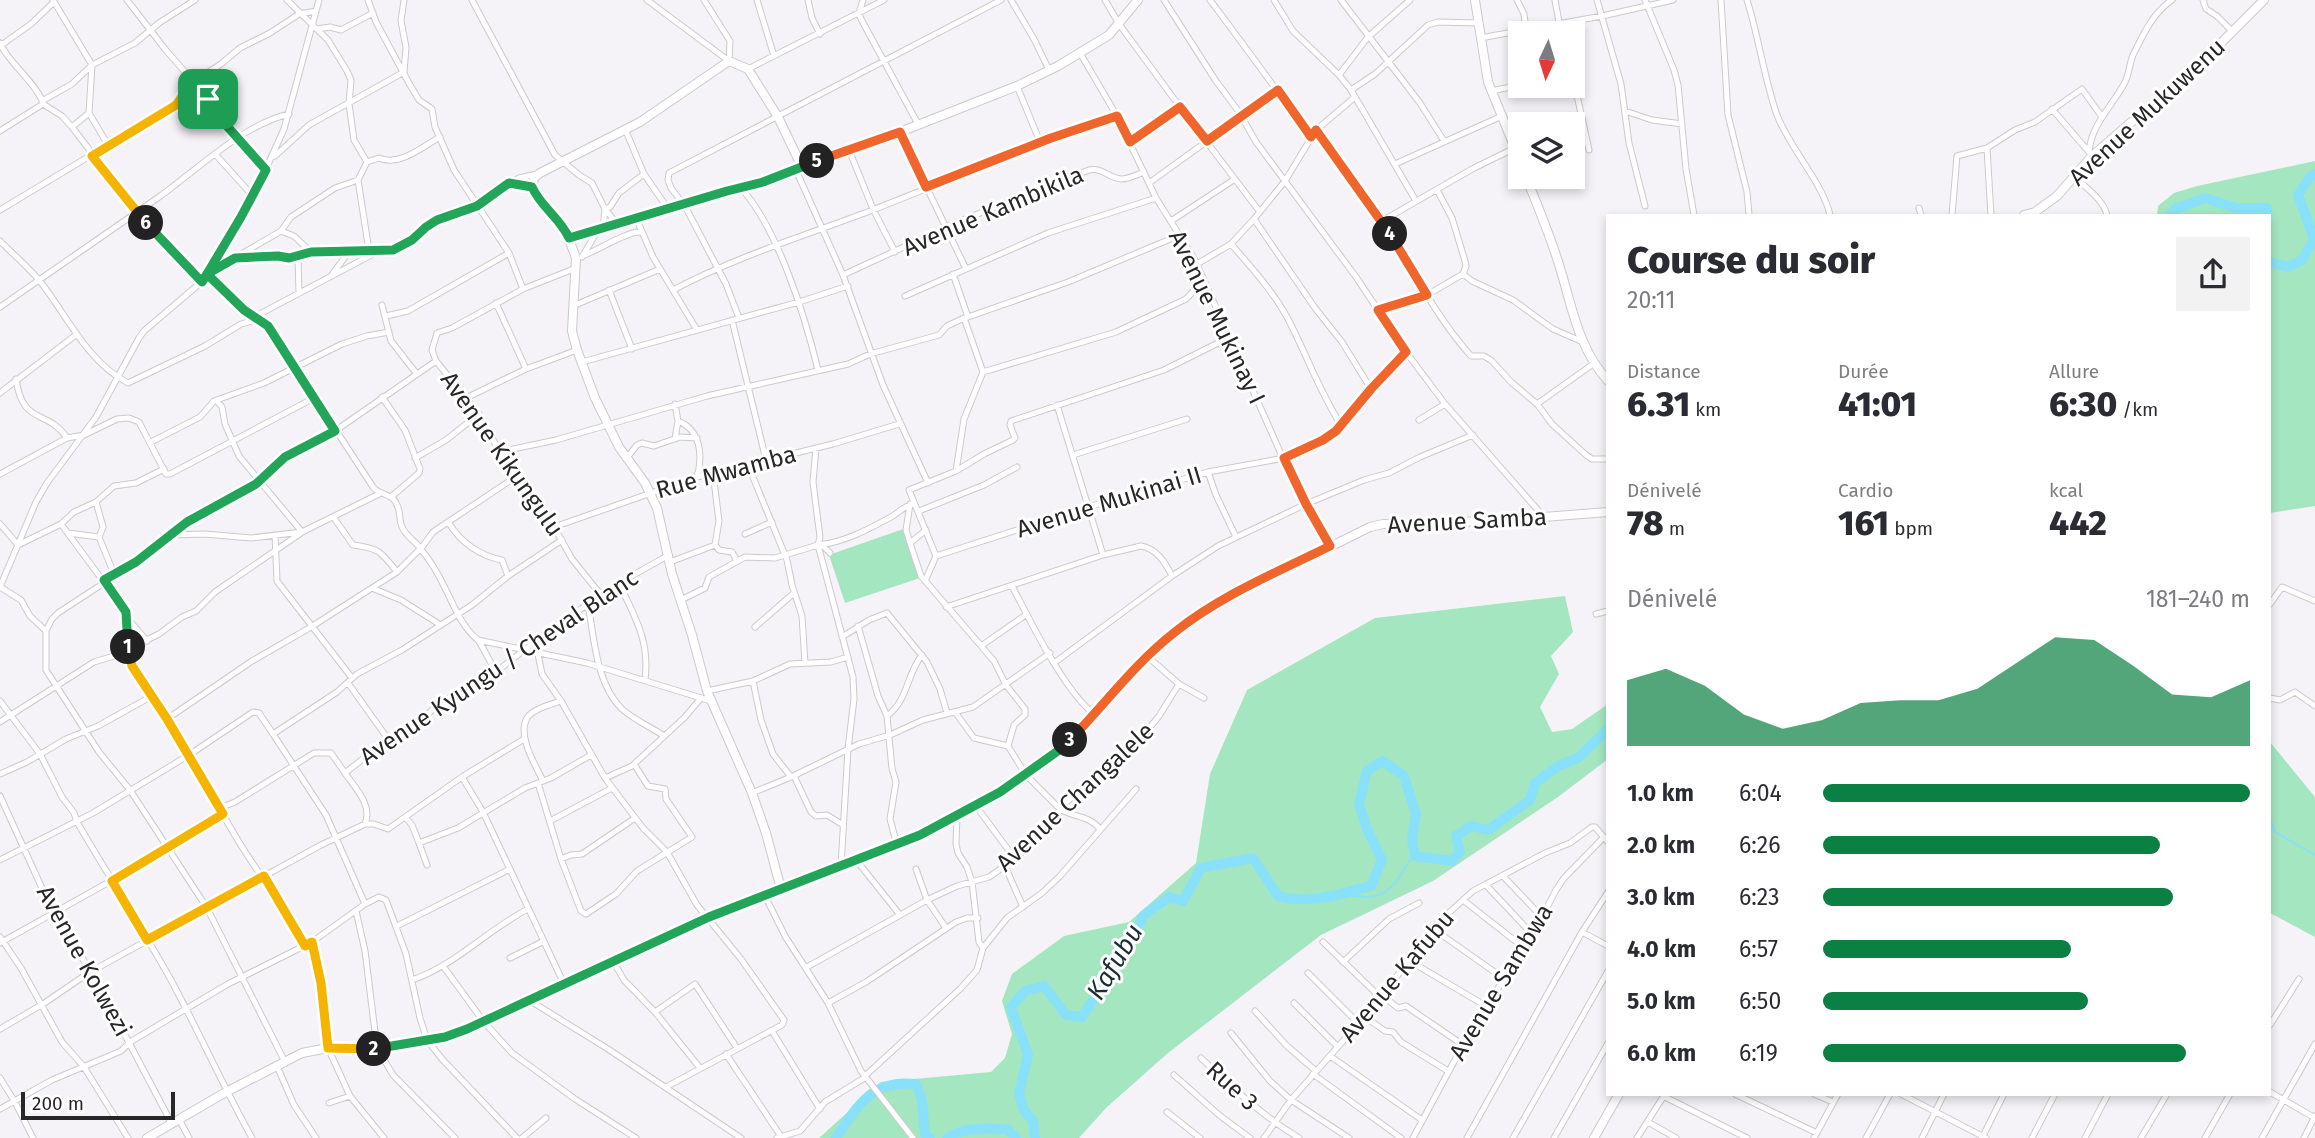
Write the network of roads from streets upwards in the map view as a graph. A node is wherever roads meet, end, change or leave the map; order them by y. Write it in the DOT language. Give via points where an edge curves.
graph roads {
  1 [pos="127,0"];
  2 [pos="195,0"];
  3 [pos="287,0"];
  4 [pos="319,0"];
  5 [pos="368,0"];
  6 [pos="404,0"];
  7 [pos="472,0"];
  8 [pos="648,0"];
  9 [pos="704,0"];
  10 [pos="757,0"];
  11 [pos="808,0"];
  12 [pos="863,0"];
  13 [pos="884,0"];
  14 [pos="1001,0"];
  15 [pos="1011,0"];
  16 [pos="1105,0"];
  17 [pos="1138,0"];
  18 [pos="1164,0"];
  19 [pos="1210,0"];
  20 [pos="1274,0"];
  21 [pos="1341,0"];
  22 [pos="1410,0"];
  23 [pos="1475,0"];
  24 [pos="1517,0"];
  25 [pos="1555,0"];
  26 [pos="1597,0"];
  27 [pos="1673,0"];
  28 [pos="1721,0"];
  29 [pos="1747,0"];
  30 [pos="2172,0"];
  31 [pos="2203,0"];
  32 [pos="2264,0"];
  33 [pos="54,1"];
  34 [pos="1646,2"];
  35 [pos="316,11"];
  36 [pos="373,13"];
  37 [pos="859,13"];
  38 [pos="299,14"];
  39 [pos="1602,16"];
  40 [pos="1525,21"];
  41 [pos="1558,21"];
  42 [pos="1578,21"];
  43 [pos="1478,23"];
  44 [pos="1119,24"];
  45 [pos="311,25"];
  46 [pos="317,29"];
  47 [pos="150,30"];
  48 [pos="2233,32"];
  49 [pos="1508,33"];
  50 [pos="820,34"];
  51 [pos="1368,37"];
  52 [pos="1480,37"];
  53 [pos="1,44"];
  54 [pos="1080,53"];
  55 [pos="774,56"];
  56 [pos="1388,60"];
  57 [pos="729,61"];
  58 [pos="884,61"];
  59 [pos="92,65"];
  60 [pos="748,69"];
  61 [pos="1049,70"];
  62 [pos="404,72"];
  63 [pos="1339,75"];
  64 [pos="193,82"];
  65 [pos="1017,86"];
  66 [pos="1508,88"];
  67 [pos="1278,90"];
  68 [pos="1350,90"];
  69 [pos="1491,91"];
  70 [pos="1355,97"];
  71 [pos="1577,98"];
  72 [pos="43,102"];
  73 [pos="349,104"];
  74 [pos="1180,107"];
  75 [pos="2052,109"];
  76 [pos="1625,111"];
  77 [pos="89,113"];
  78 [pos="289,114"];
  79 [pos="1117,116"];
  80 [pos="1502,116"];
  81 [pos="778,117"];
  82 [pos="1241,117"];
  83 [pos="2102,117"];
  84 [pos="918,124"];
  85 [pos="1682,124"];
  86 [pos="72,127"];
  87 [pos="625,129"];
  88 [pos="1,130"];
  89 [pos="1316,130"];
  90 [pos="1508,131"];
  91 [pos="900,132"];
  92 [pos="1311,137"];
  93 [pos="440,138"];
  94 [pos="238,139"];
  95 [pos="1207,141"];
  96 [pos="1444,141"];
  97 [pos="1040,142"];
  98 [pos="1130,142"];
  99 [pos="108,145"];
  100 [pos="1987,149"];
  101 [pos="849,150"];
  102 [pos="1589,150"];
  103 [pos="1508,152"];
  104 [pos="215,154"];
  105 [pos="2090,154"];
  106 [pos="555,155"];
  107 [pos="92,156"];
  108 [pos="272,159"];
  109 [pos="366,162"];
  110 [pos="565,162"];
  111 [pos="1395,164"];
  112 [pos="555,166"];
  113 [pos="799,167"];
  114 [pos="266,170"];
  115 [pos="1144,172"];
  116 [pos="538,174"];
  117 [pos="644,174"];
  118 [pos="2075,177"];
  119 [pos="1235,179"];
  120 [pos="358,180"];
  121 [pos="1285,181"];
  122 [pos="509,183"];
  123 [pos="1149,183"];
  124 [pos="532,187"];
  125 [pos="926,187"];
  126 [pos="740,188"];
  127 [pos="1531,189"];
  128 [pos="1437,190"];
  129 [pos="252,195"];
  130 [pos="1156,198"];
  131 [pos="1416,201"];
  132 [pos="683,205"];
  133 [pos="477,206"];
  134 [pos="1645,206"];
  135 [pos="1919,208"];
  136 [pos="606,209"];
  137 [pos="668,209"];
  138 [pos="873,209"];
  139 [pos="0,210"];
  140 [pos="136,212"];
  141 [pos="1260,212"];
  142 [pos="1694,214"];
  143 [pos="1749,214"];
  144 [pos="1830,214"];
  145 [pos="1922,214"];
  146 [pos="1952,214"];
  147 [pos="1991,214"];
  148 [pos="2036,214"];
  149 [pos="2107,214"];
  150 [pos="1254,219"];
  151 [pos="636,220"];
  152 [pos="1171,221"];
  153 [pos="1382,221"];
  154 [pos="617,224"];
  155 [pos="947,228"];
  156 [pos="601,229"];
  157 [pos="821,229"];
  158 [pos="281,231"];
  159 [pos="640,232"];
  160 [pos="1180,235"];
  161 [pos="569,238"];
  162 [pos="0,241"];
  163 [pos="1231,244"];
  164 [pos="776,247"];
  165 [pos="369,251"];
  166 [pos="311,252"];
  167 [pos="378,252"];
  168 [pos="895,252"];
  169 [pos="348,253"];
  170 [pos="509,253"];
  171 [pos="298,257"];
  172 [pos="235,258"];
  173 [pos="578,262"];
  174 [pos="1197,264"];
  175 [pos="717,268"];
  176 [pos="660,269"];
  177 [pos="966,269"];
  178 [pos="565,271"];
  179 [pos="207,274"];
  180 [pos="953,274"];
  181 [pos="1462,274"];
  182 [pos="843,275"];
  183 [pos="330,278"];
  184 [pos="38,280"];
  185 [pos="1204,280"];
  186 [pos="202,282"];
  187 [pos="574,282"];
  188 [pos="848,286"];
  189 [pos="523,289"];
  190 [pos="609,290"];
  191 [pos="673,290"];
  192 [pos="299,293"];
  193 [pos="1427,295"];
  194 [pos="905,296"];
  195 [pos="799,302"];
  196 [pos="496,303"];
  197 [pos="382,305"];
  198 [pos="573,306"];
  199 [pos="0,307"];
  200 [pos="1378,310"];
  201 [pos="386,316"];
  202 [pos="257,318"];
  203 [pos="966,318"];
  204 [pos="736,319"];
  205 [pos="697,330"];
  206 [pos="389,332"];
  207 [pos="77,334"];
  208 [pos="1230,337"];
  209 [pos="1583,342"];
  210 [pos="632,349"];
  211 [pos="577,350"];
  212 [pos="1406,352"];
  213 [pos="870,354"];
  214 [pos="436,361"];
  215 [pos="582,362"];
  216 [pos="1593,364"];
  217 [pos="295,368"];
  218 [pos="526,369"];
  219 [pos="818,370"];
  220 [pos="983,372"];
  221 [pos="416,373"];
  222 [pos="116,377"];
  223 [pos="16,379"];
  224 [pos="1606,379"];
  225 [pos="749,387"];
  226 [pos="1371,389"];
  227 [pos="0,393"];
  228 [pos="382,397"];
  229 [pos="314,398"];
  230 [pos="466,398"];
  231 [pos="217,401"];
  232 [pos="675,404"];
  233 [pos="1445,404"];
  234 [pos="1537,404"];
  235 [pos="1057,405"];
  236 [pos="479,414"];
  237 [pos="1187,419"];
  238 [pos="1419,420"];
  239 [pos="678,421"];
  240 [pos="608,423"];
  241 [pos="899,424"];
  242 [pos="1341,425"];
  243 [pos="335,431"];
  244 [pos="84,435"];
  245 [pos="1473,435"];
  246 [pos="67,438"];
  247 [pos="696,438"];
  248 [pos="675,439"];
  249 [pos="232,441"];
  250 [pos="151,442"];
  251 [pos="816,448"];
  252 [pos="1073,455"];
  253 [pos="500,457"];
  254 [pos="415,458"];
  255 [pos="1284,458"];
  256 [pos="626,459"];
  257 [pos="1606,459"];
  258 [pos="766,460"];
  259 [pos="748,465"];
  260 [pos="1017,467"];
  261 [pos="163,469"];
  262 [pos="956,471"];
  263 [pos="1208,472"];
  264 [pos="713,473"];
  265 [pos="0,474"];
  266 [pos="696,477"];
  267 [pos="514,478"];
  268 [pos="261,480"];
  269 [pos="928,483"];
  270 [pos="650,492"];
  271 [pos="379,494"];
  272 [pos="391,497"];
  273 [pos="96,502"];
  274 [pos="912,504"];
  275 [pos="1306,504"];
  276 [pos="1088,507"];
  277 [pos="919,511"];
  278 [pos="1606,512"];
  279 [pos="1544,517"];
  280 [pos="334,518"];
  281 [pos="772,522"];
  282 [pos="449,523"];
  283 [pos="0,524"];
  284 [pos="61,524"];
  285 [pos="554,527"];
  286 [pos="926,530"];
  287 [pos="302,532"];
  288 [pos="68,533"];
  289 [pos="745,534"];
  290 [pos="170,535"];
  291 [pos="275,535"];
  292 [pos="99,537"];
  293 [pos="1236,537"];
  294 [pos="562,540"];
  295 [pos="910,543"];
  296 [pos="18,545"];
  297 [pos="715,545"];
  298 [pos="820,545"];
  299 [pos="1330,546"];
  300 [pos="421,548"];
  301 [pos="275,551"];
  302 [pos="784,553"];
  303 [pos="830,553"];
  304 [pos="1103,555"];
  305 [pos="936,556"];
  306 [pos="669,558"];
  307 [pos="737,561"];
  308 [pos="397,572"];
  309 [pos="114,574"];
  310 [pos="509,576"];
  311 [pos="1172,576"];
  312 [pos="104,580"];
  313 [pos="925,582"];
  314 [pos="619,583"];
  315 [pos="1012,586"];
  316 [pos="0,587"];
  317 [pos="372,588"];
  318 [pos="794,593"];
  319 [pos="601,595"];
  320 [pos="681,600"];
  321 [pos="2315,601"];
  322 [pos="2271,603"];
  323 [pos="588,604"];
  324 [pos="946,607"];
  325 [pos="1606,612"];
  326 [pos="457,614"];
  327 [pos="1027,614"];
  328 [pos="1596,614"];
  329 [pos="128,619"];
  330 [pos="439,624"];
  331 [pos="858,626"];
  332 [pos="311,627"];
  333 [pos="755,627"];
  334 [pos="46,631"];
  335 [pos="842,637"];
  336 [pos="478,640"];
  337 [pos="148,641"];
  338 [pos="981,646"];
  339 [pos="128,649"];
  340 [pos="523,651"];
  341 [pos="1050,653"];
  342 [pos="538,654"];
  343 [pos="922,655"];
  344 [pos="848,657"];
  345 [pos="1147,657"];
  346 [pos="805,663"];
  347 [pos="1054,663"];
  348 [pos="601,668"];
  349 [pos="496,672"];
  350 [pos="350,680"];
  351 [pos="645,680"];
  352 [pos="753,681"];
  353 [pos="57,684"];
  354 [pos="1179,684"];
  355 [pos="1006,685"];
  356 [pos="704,695"];
  357 [pos="152,696"];
  358 [pos="1204,698"];
  359 [pos="2271,698"];
  360 [pos="0,701"];
  361 [pos="561,701"];
  362 [pos="2315,706"];
  363 [pos="955,712"];
  364 [pos="947,713"];
  365 [pos="11,715"];
  366 [pos="1095,715"];
  367 [pos="887,716"];
  368 [pos="167,719"];
  369 [pos="0,722"];
  370 [pos="85,731"];
  371 [pos="273,734"];
  372 [pos="890,735"];
  373 [pos="664,736"];
  374 [pos="524,738"];
  375 [pos="388,739"];
  376 [pos="1008,746"];
  377 [pos="848,749"];
  378 [pos="40,754"];
  379 [pos="188,755"];
  380 [pos="591,755"];
  381 [pos="634,764"];
  382 [pos="294,765"];
  383 [pos="345,773"];
  384 [pos="0,774"];
  385 [pos="464,775"];
  386 [pos="1026,775"];
  387 [pos="792,777"];
  388 [pos="605,778"];
  389 [pos="540,782"];
  390 [pos="612,788"];
  391 [pos="1136,789"];
  392 [pos="130,790"];
  393 [pos="752,793"];
  394 [pos="0,796"];
  395 [pos="976,806"];
  396 [pos="1060,809"];
  397 [pos="222,811"];
  398 [pos="483,812"];
  399 [pos="957,815"];
  400 [pos="405,818"];
  401 [pos="635,818"];
  402 [pos="550,821"];
  403 [pos="77,822"];
  404 [pos="365,824"];
  405 [pos="842,825"];
  406 [pos="1100,830"];
  407 [pos="335,838"];
  408 [pos="1606,840"];
  409 [pos="419,843"];
  410 [pos="897,845"];
  411 [pos="24,847"];
  412 [pos="167,849"];
  413 [pos="667,852"];
  414 [pos="561,859"];
  415 [pos="1015,859"];
  416 [pos="0,860"];
  417 [pos="857,861"];
  418 [pos="427,865"];
  419 [pos="841,866"];
  420 [pos="1005,866"];
  421 [pos="510,869"];
  422 [pos="916,869"];
  423 [pos="264,876"];
  424 [pos="1503,876"];
  425 [pos="112,881"];
  426 [pos="972,882"];
  427 [pos="1486,885"];
  428 [pos="781,889"];
  429 [pos="1606,895"];
  430 [pos="765,896"];
  431 [pos="927,900"];
  432 [pos="1464,900"];
  433 [pos="1419,903"];
  434 [pos="365,904"];
  435 [pos="1023,907"];
  436 [pos="207,908"];
  437 [pos="528,909"];
  438 [pos="356,911"];
  439 [pos="55,912"];
  440 [pos="900,915"];
  441 [pos="709,917"];
  442 [pos="978,918"];
  443 [pos="1542,918"];
  444 [pos="397,926"];
  445 [pos="946,928"];
  446 [pos="1432,928"];
  447 [pos="1582,932"];
  448 [pos="1531,933"];
  449 [pos="147,940"];
  450 [pos="1,941"];
  451 [pos="544,941"];
  452 [pos="312,942"];
  453 [pos="1323,942"];
  454 [pos="1606,945"];
  455 [pos="305,946"];
  456 [pos="1522,947"];
  457 [pos="983,948"];
  458 [pos="510,958"];
  459 [pos="1408,960"];
  460 [pos="613,961"];
  461 [pos="1343,962"];
  462 [pos="443,966"];
  463 [pos="807,967"];
  464 [pos="90,972"];
  465 [pos="1308,973"];
  466 [pos="1606,975"];
  467 [pos="242,977"];
  468 [pos="1503,978"];
  469 [pos="2299,979"];
  470 [pos="412,980"];
  471 [pos="565,984"];
  472 [pos="1382,997"];
  473 [pos="529,1000"];
  474 [pos="828,1003"];
  475 [pos="1294,1003"];
  476 [pos="43,1004"];
  477 [pos="1486,1006"];
  478 [pos="187,1010"];
  479 [pos="1255,1011"];
  480 [pos="655,1012"];
  481 [pos="1365,1017"];
  482 [pos="484,1021"];
  483 [pos="2271,1023"];
  484 [pos="1359,1024"];
  485 [pos="0,1029"];
  486 [pos="772,1031"];
  487 [pos="1231,1033"];
  488 [pos="428,1040"];
  489 [pos="130,1042"];
  490 [pos="2315,1044"];
  491 [pos="1463,1045"];
  492 [pos="1337,1046"];
  493 [pos="1606,1047"];
  494 [pos="328,1048"];
  495 [pos="377,1048"];
  496 [pos="737,1048"];
  497 [pos="726,1054"];
  498 [pos="1329,1056"];
  499 [pos="1201,1058"];
  500 [pos="281,1064"];
  501 [pos="84,1067"];
  502 [pos="700,1068"];
  503 [pos="1448,1071"];
  504 [pos="1315,1072"];
  505 [pos="1174,1074"];
  506 [pos="866,1077"];
  507 [pos="0,1079"];
  508 [pos="666,1087"];
  509 [pos="226,1092"];
  510 [pos="2271,1093"];
  511 [pos="350,1096"];
  512 [pos="1618,1096"];
  513 [pos="1663,1096"];
  514 [pos="1666,1096"];
  515 [pos="1739,1096"];
  516 [pos="1819,1096"];
  517 [pos="1837,1096"];
  518 [pos="1889,1096"];
  519 [pos="1905,1096"];
  520 [pos="1943,1096"];
  521 [pos="2003,1096"];
  522 [pos="2054,1096"];
  523 [pos="2107,1096"];
  524 [pos="2166,1096"];
  525 [pos="2229,1096"];
  526 [pos="1291,1100"];
  527 [pos="2283,1100"];
  528 [pos="15,1102"];
  529 [pos="1833,1102"];
  530 [pos="329,1103"];
  531 [pos="0,1109"];
  532 [pos="820,1109"];
  533 [pos="1167,1112"];
  534 [pos="1936,1112"];
  535 [pos="2315,1117"];
  536 [pos="545,1118"];
  537 [pos="1422,1120"];
  538 [pos="1648,1122"];
  539 [pos="176,1123"];
  540 [pos="1274,1123"];
  541 [pos="1816,1135"];
  542 [pos="778,1137"];
  543 [pos="1984,1137"];
  544 [pos="33,1138"];
  545 [pos="128,1138"];
  546 [pos="149,1138"];
  547 [pos="189,1138"];
  548 [pos="252,1138"];
  549 [pos="316,1138"];
  550 [pos="384,1138"];
  551 [pos="455,1138"];
  552 [pos="517,1138"];
  553 [pos="522,1138"];
  554 [pos="636,1138"];
  555 [pos="741,1138"];
  556 [pos="913,1138"];
  557 [pos="1200,1138"];
  558 [pos="1250,1138"];
  559 [pos="1264,1138"];
  560 [pos="1298,1138"];
  561 [pos="1349,1138"];
  562 [pos="1401,1138"];
  563 [pos="1413,1138"];
  564 [pos="1467,1138"];
  565 [pos="1513,1138"];
  566 [pos="1554,1138"];
  567 [pos="1594,1138"];
  568 [pos="1637,1138"];
  569 [pos="1676,1138"];
  570 [pos="1747,1138"];
  571 [pos="1867,1138"];
  572 [pos="1922,1138"];
  573 [pos="2032,1138"];
  574 [pos="2085,1138"];
  575 [pos="2141,1138"];
  576 [pos="2205,1138"];
  577 [pos="2262,1138"];
  578 [pos="2304,1138"];
  1 -- 47 [label="street"];
  2 -- 47 [label="street"];
  3 -- 38 [label="street"];
  4 -- 35 [label="street"];
  5 -- 36 [label="street"];
  6 -- 62 [label="street"];
  7 -- 106 [label="street"];
  8 -- 57 [label="street"];
  9 -- 57 [label="street" via="730,41"];
  10 -- 55 [label="street"];
  11 -- 50 [label="street"];
  12 -- 37 [label="street"];
  13 -- 37 [label="street"];
  14 -- 58 [label="street"];
  15 -- 61 [label="street"];
  16 -- 44 [label="street"];
  17 -- 44 [label="street"];
  18 -- 82 [label="street"];
  19 -- 67 [label="street"];
  20 -- 63 [label="street" via="1293,31"];
  21 -- 51 [label="street"];
  22 -- 51 [label="street"];
  23 -- 43 [label="street"];
  24 -- 40 [label="street"];
  25 -- 41 [label="street"];
  26 -- 39 [label="street"];
  27 -- 34 [label="street"];
  28 -- 143 [label="street" via="1728,115"];
  29 -- 144 [label="street" via="1777,114"];
  30 -- 83 [label="street" via="2148,26 2133,54 2128,77"];
  31 -- 48 [label="street" via="2206,9"];
  32 -- 48 [label="street, Avenue Mukuwenu"];
  33 -- 53 [label="street"];
  33 -- 59 [label="street"];
  34 -- 39 [label="street"];
  34 -- 85 [label="street" via="1674,70"];
  35 -- 38 [label="street"];
  35 -- 45 [label="street"];
  36 -- 46 [label="street" via="341,30"];
  36 -- 62 [label="street"];
  37 -- 50 [label="street"];
  37 -- 58 [label="street"];
  38 -- 45 [label="street"];
  38 -- 64 [label="street"];
  39 -- 42 [label="street"];
  39 -- 76 [label="street"];
  43 -- 52 [label="street"];
  43 -- 56 [label="street" via="1433,23"];
  44 -- 54 [label="street"];
  44 -- 74 [label="street"];
  45 -- 46 [label="street"];
  45 -- 78 [label="street"];
  46 -- 73 [label="street" via="349,75"];
  47 -- 59 [label="street"];
  47 -- 64 [label="street"];
  48 -- 105 [label="street, Avenue Mukuwenu"];
  49 -- 52 [label="street"];
  50 -- 55 [label="street"];
  51 -- 56 [label="street"];
  51 -- 63 [label="street"];
  52 -- 69 [label="street"];
  53 -- 72 [label="street"];
  54 -- 61 [label="street"];
  54 -- 79 [label="street, Avenue Mukinay I"];
  55 -- 60 [label="street"];
  56 -- 68 [label="street"];
  56 -- 96 [label="street"];
  57 -- 60 [label="street"];
  57 -- 87 [label="street"];
  58 -- 81 [label="street"];
  58 -- 84 [label="street"];
  59 -- 72 [label="street"];
  59 -- 77 [label="street"];
  60 -- 81 [label="street"];
  61 -- 65 [label="street"];
  62 -- 73 [label="street"];
  62 -- 93 [label="street" via="419,100 432,109"];
  63 -- 68 [label="street"];
  64 -- 94 [label="street"];
  64 -- 99 [label="street" via="176,105"];
  65 -- 84 [label="street"];
  65 -- 97 [label="street"];
  66 -- 69 [label="street"];
  67 -- 82 [label="street"];
  67 -- 92 [label="street"];
  68 -- 70 [label="street"];
  69 -- 80 [label="street"];
  70 -- 89 [label="street"];
  70 -- 111 [label="street"];
  71 -- 102 [label="street"];
  72 -- 86 [label="street"];
  72 -- 88 [label="street"];
  73 -- 108 [label="street" via="304,129"];
  73 -- 109 [label="street" via="355,145"];
  74 -- 95 [label="street"];
  74 -- 98 [label="street"];
  75 -- 83 [label="street" via="2083,89"];
  75 -- 100 [label="street"];
  75 -- 105 [label="street"];
  76 -- 85 [label="street"];
  76 -- 134 [label="street"];
  77 -- 86 [label="street"];
  77 -- 99 [label="street"];
  78 -- 94 [label="street"];
  78 -- 108 [label="street"];
  79 -- 97 [label="street"];
  79 -- 98 [label="street, Avenue Mukinay I"];
  80 -- 90 [label="street"];
  80 -- 96 [label="street"];
  81 -- 113 [label="street"];
  81 -- 132 [label="street" via="668,173 671,188"];
  82 -- 95 [label="street"];
  82 -- 121 [label="street"];
  83 -- 105 [label="street" via="2091,138"];
  84 -- 91 [label="street"];
  85 -- 142 [label="street"];
  86 -- 107 [label="street"];
  87 -- 110 [label="street"];
  87 -- 117 [label="street"];
  89 -- 92 [label="street"];
  89 -- 153 [label="street"];
  91 -- 101 [label="street"];
  91 -- 125 [label="street"];
  92 -- 121 [label="street"];
  93 -- 109 [label="street" via="396,161 379,158"];
  93 -- 133 [label="street"];
  94 -- 104 [label="street"];
  94 -- 114 [label="street"];
  95 -- 119 [label="street"];
  95 -- 123 [label="street"];
  96 -- 111 [label="street"];
  97 -- 125 [label="street"];
  98 -- 115 [label="street, Avenue Mukinay I"];
  99 -- 107 [label="street"];
  100 -- 146 [label="street" via="1957,156"];
  100 -- 147 [label="street"];
  101 -- 113 [label="street"];
  101 -- 138 [label="street"];
  103 -- 128 [label="street"];
  104 -- 129 [label="street"];
  104 -- 140 [label="street"];
  105 -- 118 [label="street, Avenue Mukuwenu"];
  106 -- 110 [label="street"];
  106 -- 112 [label="street"];
  107 -- 139 [label="street"];
  107 -- 140 [label="street"];
  108 -- 114 [label="street"];
  109 -- 120 [label="street"];
  110 -- 112 [label="street"];
  110 -- 136 [label="street" via="592,183"];
  111 -- 131 [label="street"];
  112 -- 116 [label="street"];
  113 -- 126 [label="street"];
  113 -- 157 [label="street"];
  114 -- 129 [label="street"];
  115 -- 123 [label="street, Avenue Mukinay I"];
  115 -- 155 [label="street, Avenue Kambikila" via="1126,179 1101,169 1089,170"];
  116 -- 122 [label="street"];
  116 -- 124 [label="street"];
  117 -- 136 [label="street" via="619,192"];
  117 -- 137 [label="street"];
  118 -- 148 [label="street, Avenue Mukuwenu"];
  118 -- 149 [label="street"];
  119 -- 141 [label="street"];
  119 -- 152 [label="street"];
  120 -- 158 [label="street" via="335,188 291,217"];
  120 -- 165 [label="street"];
  121 -- 141 [label="street"];
  121 -- 200 [label="street"];
  122 -- 124 [label="street"];
  122 -- 133 [label="street"];
  123 -- 130 [label="street, Avenue Mukinay I"];
  124 -- 161 [label="street"];
  125 -- 138 [label="street"];
  125 -- 155 [label="street"];
  126 -- 132 [label="street"];
  126 -- 164 [label="street" via="757,208"];
  127 -- 209 [label="street"];
  128 -- 131 [label="street"];
  128 -- 181 [label="street" via="1452,218 1465,261"];
  129 -- 179 [label="street"];
  130 -- 152 [label="street, Avenue Mukinay I"];
  130 -- 177 [label="street" via="1048,233"];
  131 -- 153 [label="street"];
  132 -- 137 [label="street"];
  132 -- 175 [label="street"];
  133 -- 167 [label="street" via="437,220 406,244"];
  133 -- 170 [label="street"];
  135 -- 145 [label="street"];
  136 -- 154 [label="street"];
  136 -- 156 [label="street"];
  137 -- 151 [label="street"];
  138 -- 157 [label="street"];
  138 -- 168 [label="street"];
  140 -- 184 [label="street"];
  140 -- 186 [label="street"];
  141 -- 150 [label="street"];
  150 -- 163 [label="street"];
  150 -- 226 [label="street"];
  151 -- 154 [label="street"];
  151 -- 159 [label="street"];
  152 -- 160 [label="street, Avenue Mukinay I"];
  153 -- 193 [label="street"];
  154 -- 156 [label="street"];
  155 -- 168 [label="street, Avenue Kambikila"];
  155 -- 177 [label="street"];
  156 -- 161 [label="street"];
  156 -- 173 [label="street"];
  157 -- 164 [label="street"];
  157 -- 182 [label="street"];
  158 -- 166 [label="street"];
  158 -- 172 [label="street"];
  159 -- 173 [label="street, Avenue Kikungulu"];
  159 -- 176 [label="street"];
  160 -- 174 [label="street, Avenue Mukinay I"];
  160 -- 203 [label="street"];
  161 -- 173 [label="street"];
  162 -- 184 [label="street"];
  163 -- 174 [label="street"];
  163 -- 242 [label="street" via="1286,315"];
  164 -- 175 [label="street"];
  164 -- 195 [label="street"];
  165 -- 167 [label="street"];
  165 -- 169 [label="street"];
  166 -- 169 [label="street"];
  166 -- 171 [label="street"];
  167 -- 183 [label="street"];
  168 -- 182 [label="street, Avenue Kambikila"];
  169 -- 183 [label="street"];
  170 -- 189 [label="street"];
  170 -- 201 [label="street" via="408,312"];
  171 -- 172 [label="street"];
  171 -- 192 [label="street"];
  172 -- 179 [label="street"];
  173 -- 178 [label="street, Avenue Kikungulu"];
  173 -- 187 [label="street"];
  174 -- 185 [label="street, Avenue Mukinay I"];
  175 -- 191 [label="street"];
  175 -- 204 [label="street" via="732,298"];
  176 -- 190 [label="street"];
  176 -- 191 [label="street"];
  177 -- 180 [label="street"];
  178 -- 187 [label="street"];
  178 -- 189 [label="street, Avenue Kikungulu"];
  179 -- 186 [label="street"];
  179 -- 202 [label="street"];
  180 -- 194 [label="street"];
  180 -- 203 [label="street"];
  181 -- 193 [label="street"];
  181 -- 209 [label="street"];
  182 -- 188 [label="street"];
  183 -- 192 [label="street"];
  184 -- 199 [label="street"];
  184 -- 207 [label="street"];
  185 -- 208 [label="street, Avenue Mukinay I"];
  185 -- 220 [label="street" via="1186,299 1116,332"];
  186 -- 222 [label="street" via="144,331"];
  187 -- 198 [label="street"];
  188 -- 195 [label="street"];
  188 -- 213 [label="street"];
  189 -- 196 [label="street, Avenue Kikungulu"];
  190 -- 198 [label="street"];
  190 -- 210 [label="street"];
  191 -- 205 [label="street"];
  192 -- 202 [label="street"];
  193 -- 200 [label="street"];
  193 -- 234 [label="street" via="1471,356 1492,361"];
  195 -- 204 [label="street"];
  195 -- 219 [label="street"];
  196 -- 214 [label="street, Avenue Kikungulu" via="438,333 432,350"];
  196 -- 218 [label="street"];
  197 -- 201 [label="street"];
  198 -- 211 [label="street" via="572,334"];
  200 -- 212 [label="street"];
  201 -- 206 [label="street"];
  202 -- 217 [label="street" via="268,326"];
  202 -- 222 [label="street" via="132,383"];
  203 -- 213 [label="street" via="947,326 940,335"];
  203 -- 220 [label="street"];
  204 -- 205 [label="street"];
  204 -- 225 [label="street"];
  205 -- 210 [label="street"];
  206 -- 217 [label="street" via="342,344"];
  206 -- 221 [label="street"];
  207 -- 222 [label="street"];
  207 -- 223 [label="street"];
  208 -- 235 [label="street" via="1164,370"];
  208 -- 255 [label="street, Avenue Mukinay I"];
  209 -- 216 [label="street"];
  210 -- 215 [label="street"];
  211 -- 215 [label="street"];
  211 -- 218 [label="street"];
  212 -- 226 [label="street, Avenue Mukinai II"];
  212 -- 233 [label="street"];
  213 -- 219 [label="street"];
  213 -- 241 [label="street"];
  214 -- 221 [label="street"];
  214 -- 230 [label="street, Avenue Kikungulu"];
  215 -- 240 [label="street"];
  216 -- 224 [label="street"];
  216 -- 234 [label="street"];
  217 -- 229 [label="street"];
  217 -- 231 [label="street"];
  218 -- 230 [label="street"];
  219 -- 225 [label="street"];
  220 -- 262 [label="street" via="964,419"];
  221 -- 228 [label="street"];
  222 -- 244 [label="street"];
  223 -- 227 [label="street"];
  223 -- 246 [label="street" via="25,407 55,423"];
  225 -- 232 [label="street"];
  225 -- 258 [label="street"];
  226 -- 242 [label="street, Avenue Mukinai II"];
  228 -- 243 [label="street"];
  228 -- 254 [label="street" via="402,425"];
  229 -- 243 [label="street"];
  229 -- 249 [label="street"];
  230 -- 236 [label="street, Avenue Kikungulu"];
  231 -- 249 [label="street"];
  231 -- 250 [label="street" via="200,417"];
  232 -- 239 [label="street"];
  232 -- 240 [label="street"];
  233 -- 238 [label="street"];
  233 -- 245 [label="street"];
  234 -- 257 [label="street" via="1552,424 1592,459"];
  235 -- 252 [label="street"];
  235 -- 262 [label="street" via="1010,422 1013,440"];
  236 -- 253 [label="street, Avenue Kikungulu"];
  236 -- 254 [label="street"];
  237 -- 252 [label="street"];
  239 -- 247 [label="street" via="692,429"];
  239 -- 248 [label="street"];
  240 -- 253 [label="street" via="508,450"];
  240 -- 256 [label="street"];
  241 -- 251 [label="street, Rue Mwamba"];
  241 -- 269 [label="street"];
  242 -- 255 [label="street, Avenue Mukinai II" via="1323,440"];
  243 -- 268 [label="street" via="285,457"];
  243 -- 271 [label="street"];
  244 -- 246 [label="street"];
  244 -- 250 [label="street" via="128,418 139,422"];
  244 -- 296 [label="street" via="47,483"];
  245 -- 275 [label="street"];
  245 -- 279 [label="street"];
  246 -- 265 [label="street"];
  247 -- 248 [label="street"];
  247 -- 266 [label="street" via="700,461"];
  248 -- 256 [label="street" via="658,446 637,445"];
  249 -- 261 [label="street" via="170,474"];
  249 -- 268 [label="street"];
  250 -- 261 [label="street"];
  251 -- 258 [label="street, Rue Mwamba"];
  251 -- 298 [label="street" via="813,482"];
  252 -- 276 [label="street"];
  253 -- 267 [label="street, Avenue Kikungulu"];
  254 -- 272 [label="street" via="419,473"];
  255 -- 263 [label="street, Avenue Mukinai II"];
  255 -- 275 [label="street, Avenue Mukinay I"];
  256 -- 270 [label="street"];
  258 -- 259 [label="street, Rue Mwamba"];
  259 -- 264 [label="street, Rue Mwamba"];
  259 -- 281 [label="street"];
  260 -- 277 [label="street"];
  261 -- 273 [label="street" via="136,483 114,486"];
  262 -- 269 [label="street"];
  263 -- 276 [label="street, Avenue Mukinai II"];
  263 -- 293 [label="street"];
  264 -- 266 [label="street, Rue Mwamba"];
  264 -- 297 [label="street" via="719,521"];
  266 -- 270 [label="street, Rue Mwamba"];
  267 -- 282 [label="street"];
  267 -- 285 [label="street, Avenue Kikungulu"];
  268 -- 287 [label="street"];
  268 -- 290 [label="street"];
  269 -- 274 [label="street" via="909,490"];
  270 -- 285 [label="street, Rue Mwamba"];
  270 -- 306 [label="street"];
  271 -- 272 [label="street"];
  271 -- 280 [label="street"];
  272 -- 300 [label="street" via="401,512 402,527"];
  273 -- 284 [label="street"];
  273 -- 292 [label="street" via="103,527"];
  274 -- 277 [label="street"];
  274 -- 295 [label="street" via="906,530"];
  274 -- 298 [label="street" via="857,534"];
  275 -- 293 [label="street"];
  275 -- 299 [label="street, Avenue Mukinay I"];
  276 -- 304 [label="street"];
  276 -- 305 [label="street, Avenue Mukinai II"];
  277 -- 286 [label="street"];
  278 -- 279 [label="street, Avenue Samba"];
  279 -- 299 [label="street, Avenue Samba" via="1383,524"];
  280 -- 287 [label="street"];
  280 -- 308 [label="street" via="350,543 381,552"];
  281 -- 289 [label="street"];
  281 -- 302 [label="street"];
  282 -- 300 [label="street" via="430,535"];
  282 -- 310 [label="street" via="482,555 502,560"];
  283 -- 296 [label="street"];
  284 -- 288 [label="street"];
  284 -- 296 [label="street"];
  285 -- 294 [label="street, Avenue Kikungulu"];
  286 -- 295 [label="street"];
  286 -- 305 [label="street"];
  287 -- 291 [label="street"];
  287 -- 301 [label="street"];
  288 -- 292 [label="street"];
  288 -- 312 [label="street"];
  290 -- 291 [label="street"];
  290 -- 309 [label="street"];
  291 -- 301 [label="street"];
  292 -- 309 [label="street"];
  293 -- 311 [label="street"];
  294 -- 310 [label="street"];
  294 -- 319 [label="street, Avenue Kikungulu"];
  295 -- 313 [label="street"];
  296 -- 316 [label="street"];
  297 -- 306 [label="street, Avenue Kyungu / Cheval Blanc"];
  297 -- 307 [label="street" via="732,552"];
  298 -- 302 [label="street"];
  298 -- 303 [label="street"];
  298 -- 335 [label="street"];
  299 -- 345 [label="street, Avenue Samba" via="1208,609"];
  300 -- 308 [label="street"];
  300 -- 326 [label="street"];
  301 -- 332 [label="street" via="277,581"];
  301 -- 337 [label="street"];
  302 -- 307 [label="street"];
  302 -- 318 [label="street"];
  304 -- 311 [label="street" via="1147,547 1165,562"];
  304 -- 315 [label="street"];
  305 -- 313 [label="street"];
  306 -- 314 [label="street, Avenue Kyungu / Cheval Blanc"];
  306 -- 320 [label="street"];
  307 -- 320 [label="street" via="709,577 705,588"];
  308 -- 317 [label="street"];
  309 -- 312 [label="street"];
  310 -- 326 [label="street"];
  311 -- 347 [label="street"];
  312 -- 329 [label="street"];
  312 -- 334 [label="street" via="58,612"];
  313 -- 324 [label="street"];
  314 -- 319 [label="street, Avenue Kyungu / Cheval Blanc"];
  314 -- 351 [label="street" via="644,639"];
  315 -- 324 [label="street"];
  315 -- 327 [label="street"];
  316 -- 334 [label="street" via="21,600"];
  317 -- 330 [label="street"];
  317 -- 332 [label="street"];
  318 -- 333 [label="street"];
  318 -- 346 [label="street" via="802,616"];
  319 -- 323 [label="street, Avenue Kyungu / Cheval Blanc"];
  320 -- 356 [label="street"];
  321 -- 322 [label="street" via="2282,587"];
  323 -- 340 [label="street, Avenue Kyungu / Cheval Blanc"];
  323 -- 348 [label="street"];
  324 -- 338 [label="street"];
  325 -- 328 [label="street"];
  326 -- 330 [label="street"];
  326 -- 336 [label="street"];
  327 -- 338 [label="street"];
  327 -- 341 [label="street"];
  329 -- 337 [label="street"];
  329 -- 339 [label="street"];
  330 -- 350 [label="street"];
  331 -- 335 [label="street"];
  331 -- 343 [label="street" via="887,613"];
  331 -- 367 [label="street"];
  332 -- 350 [label="street"];
  332 -- 368 [label="street"];
  334 -- 353 [label="street" via="46,670"];
  335 -- 344 [label="street"];
  336 -- 340 [label="street"];
  336 -- 349 [label="street"];
  337 -- 339 [label="street"];
  338 -- 355 [label="street"];
  339 -- 353 [label="street"];
  339 -- 357 [label="street" via="132,666"];
  340 -- 342 [label="street"];
  340 -- 349 [label="street, Avenue Kyungu / Cheval Blanc"];
  341 -- 347 [label="street"];
  341 -- 355 [label="street"];
  342 -- 348 [label="street"];
  342 -- 361 [label="street" via="542,674"];
  343 -- 364 [label="street"];
  343 -- 367 [label="street" via="905,696"];
  344 -- 346 [label="street"];
  344 -- 377 [label="street" via="854,699"];
  345 -- 354 [label="street"];
  345 -- 366 [label="street, Avenue Samba"];
  346 -- 352 [label="street" via="780,667"];
  347 -- 366 [label="street"];
  348 -- 351 [label="street"];
  348 -- 373 [label="street" via="623,709"];
  349 -- 375 [label="street, Avenue Kyungu / Cheval Blanc" via="441,703 408,735"];
  350 -- 371 [label="street"];
  350 -- 375 [label="street"];
  351 -- 356 [label="street"];
  352 -- 356 [label="street"];
  352 -- 387 [label="street" via="767,740"];
  353 -- 365 [label="street"];
  353 -- 370 [label="street"];
  354 -- 358 [label="street"];
  354 -- 396 [label="street, Avenue Changalele" via="1147,731"];
  355 -- 363 [label="street"];
  355 -- 376 [label="street" via="1025,709"];
  356 -- 373 [label="street"];
  356 -- 393 [label="street"];
  357 -- 368 [label="street"];
  357 -- 370 [label="street"];
  359 -- 362 [label="street" via="2280,700 2295,692"];
  360 -- 365 [label="street"];
  361 -- 374 [label="street" via="527,718"];
  361 -- 380 [label="street"];
  363 -- 364 [label="street"];
  363 -- 376 [label="street" via="974,738"];
  364 -- 372 [label="street"];
  365 -- 369 [label="street"];
  365 -- 378 [label="street"];
  366 -- 386 [label="street, Avenue Samba"];
  367 -- 372 [label="street"];
  368 -- 379 [label="street"];
  370 -- 378 [label="street"];
  370 -- 392 [label="street"];
  371 -- 379 [label="street" via="259,713 253,712"];
  371 -- 382 [label="street"];
  372 -- 377 [label="street"];
  372 -- 410 [label="street" via="896,782 890,819"];
  373 -- 381 [label="street"];
  374 -- 385 [label="street"];
  374 -- 389 [label="street"];
  375 -- 383 [label="street, Avenue Kyungu / Cheval Blanc"];
  376 -- 386 [label="street"];
  377 -- 387 [label="street"];
  377 -- 405 [label="street"];
  378 -- 384 [label="street"];
  378 -- 403 [label="street"];
  379 -- 392 [label="street"];
  379 -- 397 [label="street"];
  380 -- 388 [label="street"];
  380 -- 389 [label="street"];
  381 -- 388 [label="street"];
  381 -- 413 [label="street" via="648,786 664,789 666,799 692,834"];
  382 -- 383 [label="street" via="314,753 326,752"];
  382 -- 397 [label="street"];
  382 -- 407 [label="street"];
  383 -- 404 [label="street, Avenue Kyungu / Cheval Blanc" via="367,807"];
  385 -- 398 [label="street"];
  385 -- 400 [label="street"];
  386 -- 395 [label="street, Avenue Samba"];
  386 -- 396 [label="street"];
  387 -- 393 [label="street"];
  387 -- 405 [label="street" via="811,812"];
  388 -- 390 [label="street"];
  389 -- 398 [label="street"];
  389 -- 402 [label="street"];
  390 -- 401 [label="street"];
  390 -- 402 [label="street"];
  391 -- 406 [label="street"];
  392 -- 403 [label="street"];
  392 -- 412 [label="street"];
  393 -- 428 [label="street"];
  394 -- 411 [label="street, Avenue Kolwezi"];
  395 -- 399 [label="street, Avenue Samba"];
  395 -- 415 [label="street"];
  396 -- 406 [label="street" via="1091,820"];
  396 -- 415 [label="street, Avenue Changalele"];
  397 -- 412 [label="street"];
  397 -- 423 [label="street"];
  398 -- 409 [label="street" via="458,828"];
  398 -- 421 [label="street"];
  399 -- 410 [label="street, Avenue Samba"];
  399 -- 426 [label="street" via="958,853"];
  400 -- 404 [label="street" via="388,829"];
  400 -- 409 [label="street"];
  401 -- 413 [label="street"];
  401 -- 414 [label="street" via="582,855"];
  402 -- 414 [label="street"];
  403 -- 411 [label="street"];
  403 -- 425 [label="street"];
  404 -- 407 [label="street"];
  405 -- 419 [label="street"];
  406 -- 435 [label="street" via="1060,876"];
  407 -- 423 [label="street"];
  407 -- 434 [label="street"];
  408 -- 424 [label="street, Avenue Kafubu" via="1594,826"];
  408 -- 443 [label="street, Avenue Sambwa" via="1564,878"];
  409 -- 418 [label="street"];
  410 -- 417 [label="street, Avenue Samba"];
  411 -- 416 [label="street"];
  411 -- 439 [label="street, Avenue Kolwezi"];
  412 -- 425 [label="street"];
  412 -- 436 [label="street"];
  413 -- 414 [label="street" via="636,871 616,894 586,914"];
  413 -- 441 [label="street"];
  415 -- 420 [label="street, Avenue Changalele"];
  417 -- 419 [label="street, Avenue Samba"];
  417 -- 440 [label="street"];
  419 -- 428 [label="street, Avenue Samba"];
  420 -- 426 [label="street, Avenue Changalele"];
  420 -- 435 [label="street"];
  421 -- 437 [label="street"];
  421 -- 444 [label="street"];
  422 -- 431 [label="street"];
  423 -- 436 [label="street"];
  423 -- 455 [label="street"];
  424 -- 427 [label="street, Avenue Kafubu"];
  424 -- 443 [label="street"];
  425 -- 439 [label="street"];
  425 -- 449 [label="street"];
  426 -- 431 [label="street, Avenue Changalele"];
  426 -- 442 [label="street"];
  427 -- 432 [label="street, Avenue Kafubu"];
  427 -- 448 [label="street"];
  428 -- 430 [label="street, Avenue Samba"];
  429 -- 447 [label="street"];
  430 -- 441 [label="street, Avenue Samba"];
  430 -- 463 [label="street"];
  431 -- 440 [label="street, Avenue Changalele"];
  431 -- 445 [label="street"];
  432 -- 446 [label="street, Avenue Kafubu"];
  432 -- 456 [label="street"];
  433 -- 461 [label="street" via="1389,919"];
  434 -- 438 [label="street"];
  434 -- 444 [label="street" via="383,898"];
  435 -- 457 [label="street" via="1007,918"];
  436 -- 449 [label="street"];
  436 -- 467 [label="street"];
  437 -- 451 [label="street"];
  437 -- 462 [label="street"];
  438 -- 452 [label="street"];
  438 -- 495 [label="street"];
  439 -- 450 [label="street"];
  439 -- 464 [label="street, Avenue Kolwezi"];
  440 -- 463 [label="street, Avenue Changalele"];
  441 -- 460 [label="street, Avenue Samba"];
  441 -- 486 [label="street" via="784,1020"];
  442 -- 445 [label="street"];
  442 -- 457 [label="street"];
  443 -- 448 [label="street, Avenue Sambwa"];
  444 -- 470 [label="street"];
  445 -- 474 [label="street"];
  446 -- 459 [label="street, Avenue Kafubu"];
  446 -- 468 [label="street"];
  447 -- 454 [label="street"];
  447 -- 564 [label="street"];
  448 -- 456 [label="street, Avenue Sambwa"];
  449 -- 464 [label="street"];
  449 -- 478 [label="street"];
  450 -- 476 [label="street"];
  451 -- 458 [label="street"];
  451 -- 471 [label="street"];
  452 -- 455 [label="street"];
  452 -- 494 [label="street"];
  453 -- 461 [label="street"];
  455 -- 467 [label="street"];
  456 -- 468 [label="street, Avenue Sambwa"];
  457 -- 506 [label="street" via="977,970 961,988"];
  459 -- 472 [label="street, Avenue Kafubu"];
  459 -- 477 [label="street"];
  460 -- 471 [label="street, Avenue Samba"];
  460 -- 480 [label="street" via="624,980"];
  461 -- 472 [label="street"];
  462 -- 470 [label="street"];
  462 -- 482 [label="street"];
  463 -- 474 [label="street"];
  464 -- 476 [label="street"];
  464 -- 489 [label="street, Avenue Kolwezi"];
  465 -- 484 [label="street"];
  466 -- 565 [label="street"];
  467 -- 478 [label="street"];
  467 -- 500 [label="street"];
  468 -- 477 [label="street, Avenue Sambwa"];
  469 -- 483 [label="street"];
  470 -- 488 [label="street"];
  471 -- 473 [label="street, Avenue Samba"];
  472 -- 481 [label="street, Avenue Kafubu"];
  472 -- 491 [label="street" via="1398,1008 1405,1006"];
  473 -- 482 [label="street, Avenue Samba"];
  473 -- 508 [label="street"];
  474 -- 506 [label="street"];
  475 -- 492 [label="street"];
  476 -- 485 [label="street"];
  476 -- 501 [label="street" via="62,1042"];
  477 -- 491 [label="street, Avenue Sambwa"];
  478 -- 489 [label="street"];
  478 -- 509 [label="street"];
  479 -- 504 [label="street"];
  480 -- 496 [label="street" via="695,984"];
  480 -- 502 [label="street"];
  481 -- 484 [label="street, Avenue Kafubu"];
  481 -- 503 [label="street"];
  482 -- 488 [label="street, Avenue Samba"];
  482 -- 554 [label="street" via="512,1053"];
  484 -- 492 [label="street, Avenue Kafubu"];
  486 -- 496 [label="street"];
  486 -- 532 [label="street"];
  487 -- 526 [label="street" via="1270,1082"];
  488 -- 495 [label="street, Avenue Samba"];
  488 -- 552 [label="street"];
  489 -- 501 [label="street" via="121,1051"];
  489 -- 539 [label="street, Avenue Kolwezi"];
  490 -- 527 [label="street"];
  491 -- 503 [label="street, Avenue Sambwa"];
  492 -- 498 [label="street, Avenue Kafubu"];
  493 -- 566 [label="street"];
  494 -- 495 [label="street, Avenue Samba"];
  494 -- 500 [label="street, Avenue Samba"];
  494 -- 511 [label="street"];
  495 -- 551 [label="street" via="393,1075"];
  496 -- 497 [label="street"];
  497 -- 502 [label="street"];
  497 -- 542 [label="street"];
  498 -- 504 [label="street, Avenue Kafubu"];
  498 -- 537 [label="street"];
  499 -- 540 [label="street, Rue 3"];
  500 -- 509 [label="street, Avenue Samba"];
  500 -- 549 [label="street" via="294,1105"];
  501 -- 528 [label="street"];
  501 -- 545 [label="street"];
  502 -- 508 [label="street"];
  503 -- 537 [label="street, Avenue Sambwa"];
  504 -- 526 [label="street, Avenue Kafubu"];
  504 -- 562 [label="street"];
  505 -- 558 [label="street"];
  506 -- 532 [label="street"];
  506 -- 556 [label="street"];
  507 -- 528 [label="street"];
  508 -- 555 [label="street"];
  509 -- 539 [label="street, Avenue Samba"];
  509 -- 548 [label="street"];
  510 -- 527 [label="street"];
  511 -- 530 [label="street"];
  511 -- 550 [label="street"];
  512 -- 567 [label="street"];
  513 -- 538 [label="street"];
  514 -- 570 [label="street"];
  515 -- 541 [label="street"];
  516 -- 529 [label="street"];
  517 -- 529 [label="street"];
  518 -- 571 [label="street"];
  519 -- 534 [label="street"];
  520 -- 534 [label="street"];
  521 -- 543 [label="street"];
  522 -- 573 [label="street"];
  523 -- 574 [label="street"];
  524 -- 575 [label="street"];
  525 -- 576 [label="street"];
  526 -- 540 [label="street, Avenue Kafubu"];
  526 -- 561 [label="street"];
  527 -- 535 [label="street"];
  527 -- 577 [label="street"];
  528 -- 531 [label="street"];
  528 -- 544 [label="street"];
  529 -- 541 [label="street"];
  532 -- 542 [label="street" via="800,1131"];
  533 -- 557 [label="street"];
  534 -- 543 [label="street"];
  534 -- 572 [label="street"];
  535 -- 578 [label="street"];
  536 -- 553 [label="street"];
  537 -- 563 [label="street, Avenue Sambwa"];
  538 -- 568 [label="street"];
  538 -- 569 [label="street"];
  539 -- 546 [label="street, Avenue Samba"];
  539 -- 547 [label="street, Avenue Kolwezi"];
  540 -- 559 [label="street, Avenue Kafubu"];
  540 -- 560 [label="street, Rue 3"];
}
